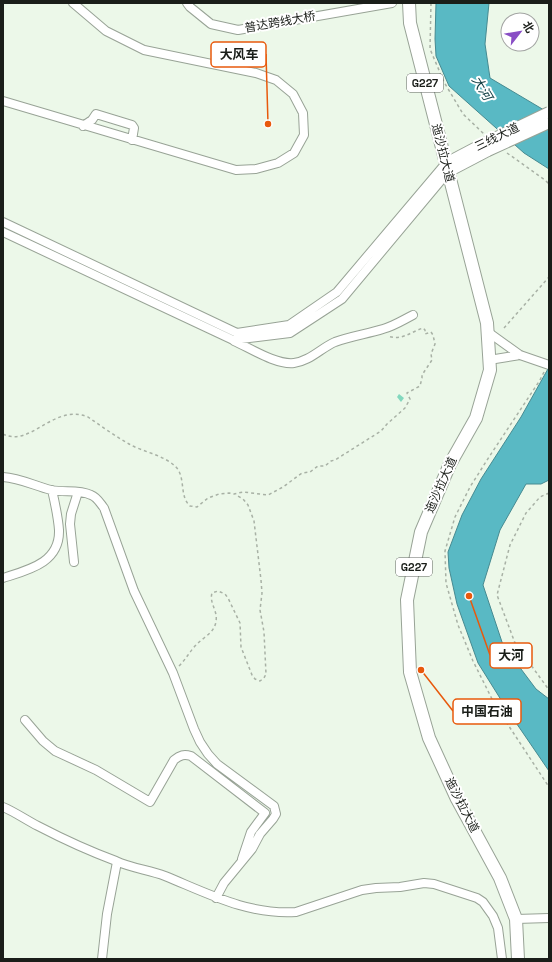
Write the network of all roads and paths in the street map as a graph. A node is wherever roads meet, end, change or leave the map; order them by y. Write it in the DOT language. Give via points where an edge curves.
graph roads {
  1 [pos="73,3"];
  2 [pos="187,3"];
  3 [pos="392,3"];
  4 [pos="409,3"];
  5 [pos="431,3"];
  6 [pos="3,101"];
  7 [pos="3,106"];
  8 [pos="549,112"];
  9 [pos="549,123"];
  10 [pos="81,125"];
  11 [pos="132,140"];
  12 [pos="486,144"];
  13 [pos="506,152"];
  14 [pos="447,167"];
  15 [pos="549,184"];
  16 [pos="3,222"];
  17 [pos="3,232"];
  18 [pos="549,277"];
  19 [pos="414,315"];
  20 [pos="504,328"];
  21 [pos="382,329"];
  22 [pos="488,332"];
  23 [pos="233,340"];
  24 [pos="520,355"];
  25 [pos="489,360"];
  26 [pos="548,366"];
  27 [pos="3,434"];
  28 [pos="3,477"];
  29 [pos="52,490"];
  30 [pos="78,492"];
  31 [pos="549,493"];
  32 [pos="234,494"];
  33 [pos="74,562"];
  34 [pos="3,578"];
  35 [pos="174,673"];
  36 [pos="549,690"];
  37 [pos="25,720"];
  38 [pos="549,787"];
  39 [pos="3,807"];
  40 [pos="118,862"];
  41 [pos="240,864"];
  42 [pos="216,898"];
  43 [pos="546,918"];
  44 [pos="516,919"];
  45 [pos="102,959"];
  46 [pos="502,959"];
  47 [pos="518,959"];
  1 -- 11 [label="street" via="106,31 144,50 256,73 276,80 293,94 303,113 304,135 294,153 278,164 256,170 236,170"];
  2 -- 3 [label="street, 普达跨线大桥" via="211,24 238,30"];
  4 -- 14 [label="highway, 迤沙拉大道 / G227" via="410,23"];
  5 -- 12 [label="path" via="430,49 444,82 463,114"];
  6 -- 10 [label="street"];
  7 -- 10 [label="street"];
  8 -- 12 [label="main road, 三线大道, bridge"];
  9 -- 12 [label="main road, 三线大道, bridge"];
  10 -- 11 [label="street"];
  10 -- 11 [label="street" via="92,120 96,114 132,125"];
  12 -- 14 [label="main road, 三线大道"];
  13 -- 15 [label="path"];
  14 -- 16 [label="street" via="337,292 288,325 237,333"];
  14 -- 22 [label="highway, 迤沙拉大道 / G227"];
  14 -- 23 [label="street" via="342,300 290,332"];
  17 -- 23 [label="street"];
  18 -- 20 [label="path"];
  19 -- 21 [label="street"];
  21 -- 23 [label="street" via="333,343 308,359 294,363 280,362"];
  21 -- 32 [label="path" via="385,335 392,337 403,336 423,328 425,334 433,334 431,364 426,367 420,386 407,393 410,399 405,408 377,434 325,466 318,466 310,472 302,473 275,492 268,495 243,492"];
  22 -- 24 [label="street"];
  22 -- 25 [label="highway, 迤沙拉大道 / G227"];
  24 -- 25 [label="street"];
  24 -- 26 [label="street, bridge"];
  25 -- 44 [label="highway, 迤沙拉大道 / G227" via="490,370 476,418 450,464 421,532 407,600 410,672 430,738 457,799 500,878"];
  26 -- 38 [label="path" via="470,487 455,517 445,551 446,583 458,625 473,661 495,705"];
  27 -- 32 [label="path" via="9,437 19,436 61,416 81,414 130,444 172,464 182,478 185,499 190,506 197,507 213,496"];
  28 -- 29 [label="street"];
  29 -- 30 [label="street"];
  29 -- 34 [label="street" via="59,530 56,550 36,566"];
  30 -- 33 [label="street" via="70,524"];
  30 -- 35 [label="street" via="96,497 104,508 143,613"];
  31 -- 36 [label="path" via="540,497 526,513 510,545 497,595 515,643"];
  32 -- 35 [label="path" via="248,505 254,521 261,580 260,610 266,674 260,681 255,680 252,675 241,647 240,623 228,598 218,591 211,597 216,615 214,628 196,645"];
  35 -- 41 [label="street" via="194,729 208,754 276,810 273,819"];
  37 -- 41 [label="street" via="55,751 96,770 150,802 174,760 185,755 198,760 265,813 251,832"];
  39 -- 40 [label="street" via="37,826"];
  40 -- 42 [label="street" via="152,871"];
  40 -- 45 [label="street" via="107,914"];
  41 -- 42 [label="street" via="224,883"];
  42 -- 46 [label="street" via="260,910 287,913 362,890 434,884 483,902 498,928"];
  43 -- 44 [label="street"];
  44 -- 47 [label="highway, 迤沙拉大道 / G227"];
}
